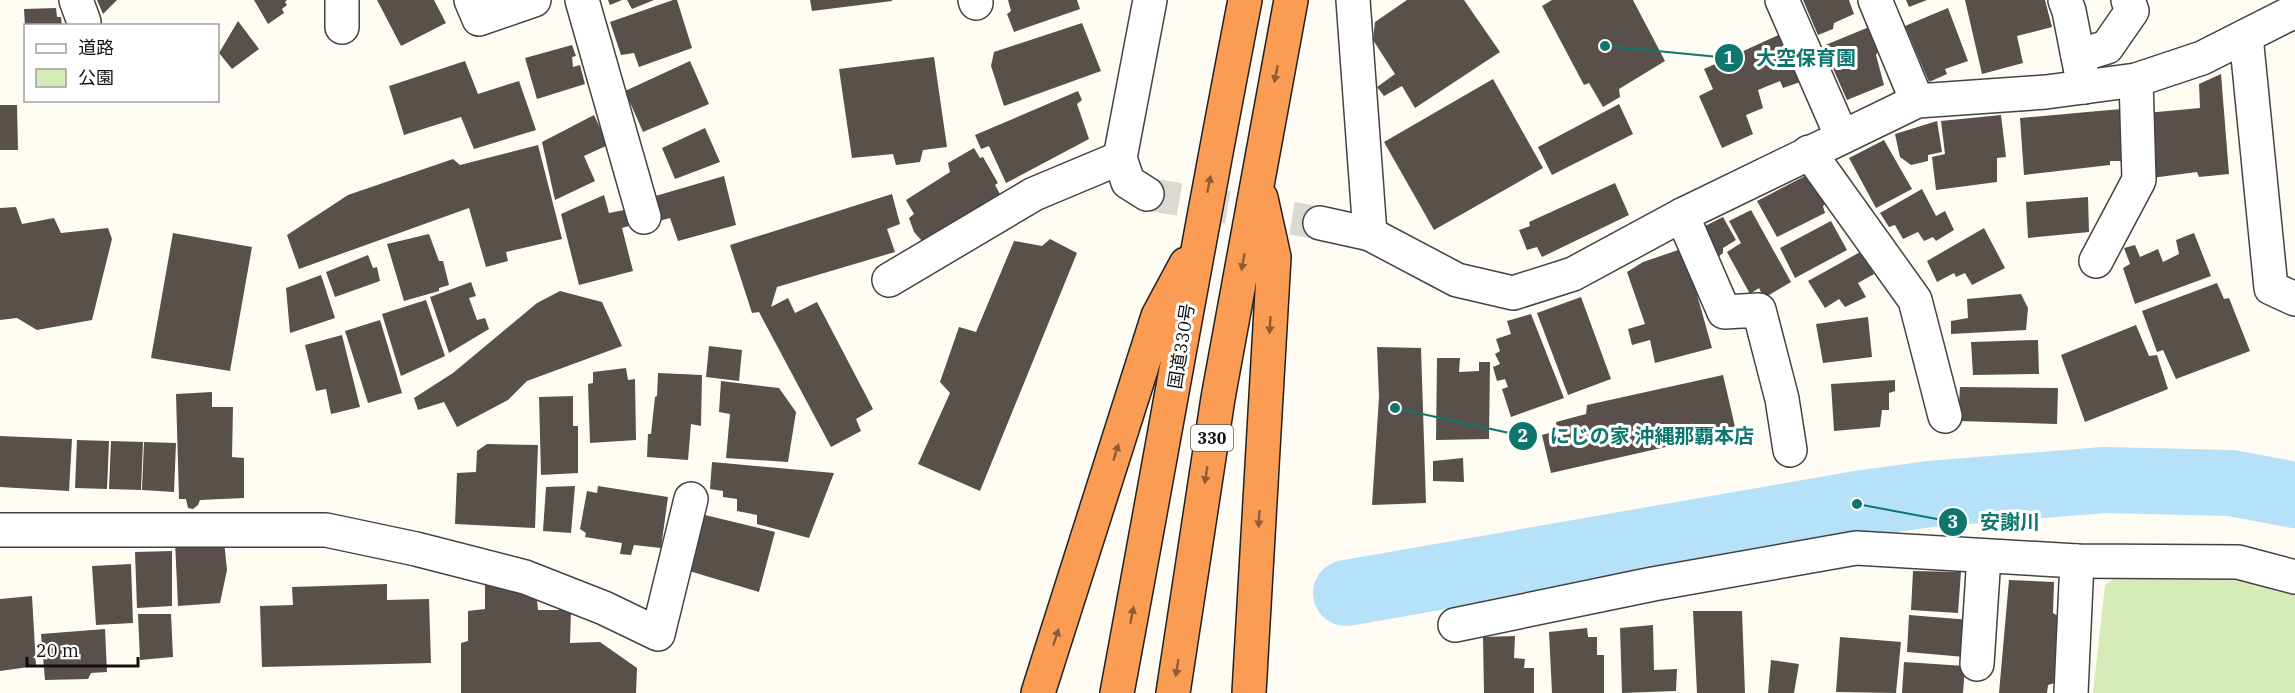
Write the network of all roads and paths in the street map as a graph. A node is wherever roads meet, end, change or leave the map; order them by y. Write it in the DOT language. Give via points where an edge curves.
graph roads {
  1 [pos="471,0"];
  2 [pos="534,0"];
  3 [pos="582,0"];
  4 [pos="1150,0"];
  5 [pos="1245,0"];
  6 [pos="1291,0"];
  7 [pos="1353,0"];
  8 [pos="1782,0"];
  9 [pos="1875,0"];
  10 [pos="2065,0"];
  11 [pos="2128,0"];
  12 [pos="2295,11"];
  13 [pos="2246,36"];
  14 [pos="2078,56"];
  15 [pos="2136,80"];
  16 [pos="2084,87"];
  17 [pos="1917,101"];
  18 [pos="1842,137"];
  19 [pos="1809,152"];
  20 [pos="1120,158"];
  21 [pos="1258,184"];
  22 [pos="1147,194"];
  23 [pos="1683,215"];
  24 [pos="644,217"];
  25 [pos="1320,223"];
  26 [pos="1370,234"];
  27 [pos="1198,242"];
  28 [pos="2096,261"];
  29 [pos="889,280"];
  30 [pos="2295,299"];
  31 [pos="1945,416"];
  32 [pos="1790,450"];
  33 [pos="691,499"];
  34 [pos="0,530"];
  35 [pos="1984,556"];
  36 [pos="2077,561"];
  37 [pos="2295,577"];
  38 [pos="1455,625"];
  39 [pos="1977,664"];
  40 [pos="1038,693"];
  41 [pos="1117,693"];
  42 [pos="1173,693"];
  43 [pos="1250,693"];
  44 [pos="2071,693"];
  1 -- 2 [label="street" via="479,19"];
  3 -- 24 [label="street"];
  4 -- 20 [label="street"];
  27 -- 5 [label="highway, 国道330号 / 330, one-way"];
  6 -- 21 [label="highway, 330, one-way"];
  7 -- 26 [label="street"];
  8 -- 18 [label="street"];
  9 -- 17 [label="street"];
  10 -- 14 [label="street"];
  11 -- 14 [label="street" via="2132,11 2107,47"];
  12 -- 13 [label="street"];
  13 -- 15 [label="street" via="2202,58"];
  13 -- 30 [label="street" via="2271,288"];
  14 -- 16 [label="street"];
  15 -- 16 [label="street"];
  15 -- 28 [label="street" via="2139,180"];
  16 -- 17 [label="street"];
  17 -- 18 [label="street"];
  18 -- 19 [label="street"];
  19 -- 23 [label="street"];
  19 -- 31 [label="street" via="1915,300"];
  20 -- 22 [label="street" via="1128,182"];
  20 -- 29 [label="street" via="1034,194"];
  21 -- 42 [label="highway, 330, one-way" via="1218,398"];
  21 -- 43 [label="highway, one-way" via="1274,258"];
  23 -- 26 [label="street" via="1573,274 1513,293 1457,280"];
  23 -- 32 [label="street" via="1724,312 1759,310 1782,399"];
  25 -- 26 [label="street"];
  40 -- 27 [label="highway, one-way" via="1158,316"];
  41 -- 27 [label="highway, 国道330号 / 330, one-way"];
  33 -- 34 [label="street" via="658,634 525,577 326,530"];
  35 -- 36 [label="street"];
  35 -- 38 [label="street" via="1856,548"];
  35 -- 39 [label="street"];
  36 -- 37 [label="street" via="2238,562"];
  36 -- 44 [label="street"];
}
